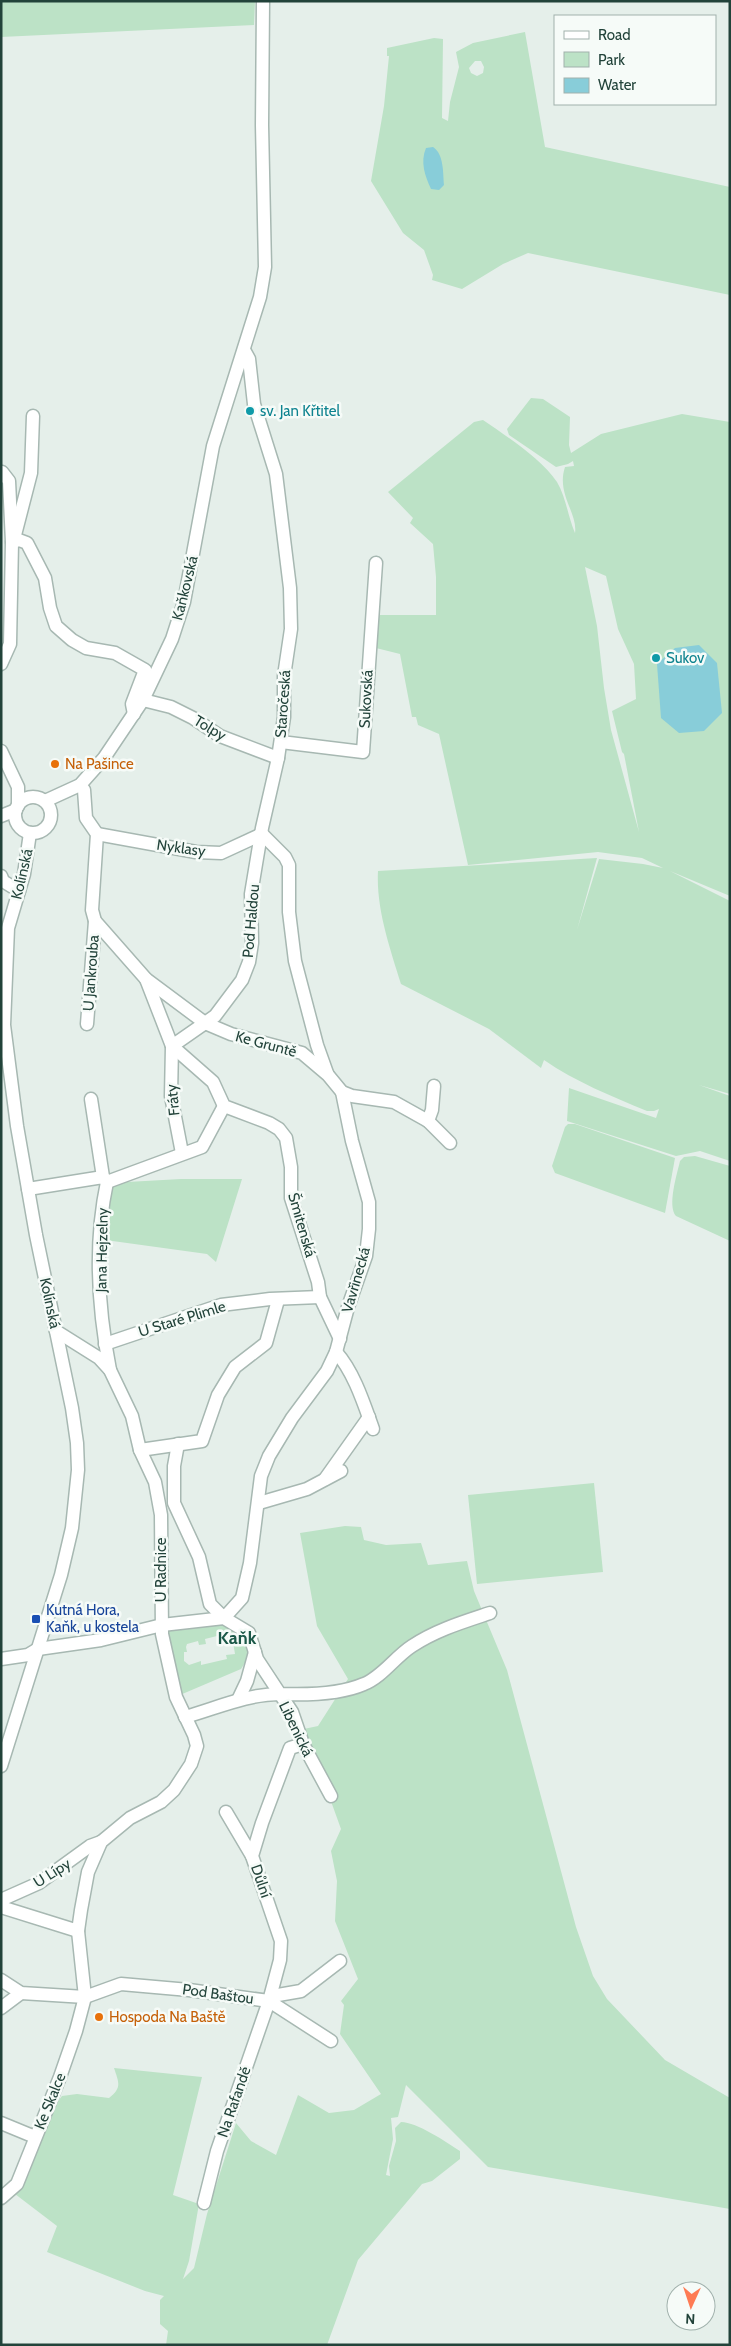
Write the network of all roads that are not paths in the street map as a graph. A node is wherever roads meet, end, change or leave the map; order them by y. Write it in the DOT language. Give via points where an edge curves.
graph roads {
  1 [pos="263,1"];
  2 [pos="245,347"];
  3 [pos="33,416"];
  4 [pos="2,472"];
  5 [pos="12,542"];
  6 [pos="376,563"];
  7 [pos="1,664"];
  8 [pos="143,700"];
  9 [pos="134,714"];
  10 [pos="281,742"];
  11 [pos="1,751"];
  12 [pos="278,758"];
  13 [pos="80,785"];
  14 [pos="18,787"];
  15 [pos="30,797"];
  16 [pos="48,806"];
  17 [pos="17,808"];
  18 [pos="1,816"];
  19 [pos="30,833"];
  20 [pos="97,834"];
  21 [pos="262,834"];
  22 [pos="2,880"];
  23 [pos="19,891"];
  24 [pos="95,921"];
  25 [pos="146,979"];
  26 [pos="205,1023"];
  27 [pos="87,1024"];
  28 [pos="317,1045"];
  29 [pos="172,1046"];
  30 [pos="302,1053"];
  31 [pos="328,1075"];
  32 [pos="434,1086"];
  33 [pos="342,1092"];
  34 [pos="91,1099"];
  35 [pos="224,1106"];
  36 [pos="428,1121"];
  37 [pos="450,1143"];
  38 [pos="182,1153"];
  39 [pos="105,1180"];
  40 [pos="28,1189"];
  41 [pos="278,1300"];
  42 [pos="322,1302"];
  43 [pos="348,1307"];
  44 [pos="56,1331"];
  45 [pos="340,1339"];
  46 [pos="105,1344"];
  47 [pos="336,1352"];
  48 [pos="110,1370"];
  49 [pos="178,1444"];
  50 [pos="140,1450"];
  51 [pos="341,1472"];
  52 [pos="324,1481"];
  53 [pos="259,1503"];
  54 [pos="177,1511"];
  55 [pos="161,1515"];
  56 [pos="490,1613"];
  57 [pos="224,1618"];
  58 [pos="162,1625"];
  59 [pos="38,1649"];
  60 [pos="255,1652"];
  61 [pos="1,1659"];
  62 [pos="280,1694"];
  63 [pos="238,1700"];
  64 [pos="186,1717"];
  65 [pos="303,1744"];
  66 [pos="1,1766"];
  67 [pos="331,1796"];
  68 [pos="226,1812"];
  69 [pos="262,1823"];
  70 [pos="239,1833"];
  71 [pos="101,1842"];
  72 [pos="252,1856"];
  73 [pos="1,1900"];
  74 [pos="1,1907"];
  75 [pos="78,1931"];
  76 [pos="340,1961"];
  77 [pos="1,1980"];
  78 [pos="21,1993"];
  79 [pos="85,1998"];
  80 [pos="269,2001"];
  81 [pos="1,2008"];
  82 [pos="331,2041"];
  83 [pos="1,2123"];
  84 [pos="35,2137"];
  85 [pos="1,2198"];
  86 [pos="204,2203"];
  1 -- 2 [label="street, Kaňkovská" via="265,267"];
  2 -- 8 [label="street, Kaňkovská" via="213,446 184,602 172,639"];
  2 -- 10 [label="street, Staročeská" via="258,419 276,474 290,588 291,628 284,676"];
  3 -- 5 [label="street" via="31,473"];
  4 -- 5 [label="street" via="9,481"];
  5 -- 7 [label="street" via="10,644"];
  5 -- 9 [label="street" via="27,542 36,558 45,578 56,626 86,648 115,653 145,670 132,704"];
  6 -- 10 [label="street, Sukovská" via="363,752"];
  8 -- 9 [label="street, Kaňkovská"];
  8 -- 12 [label="street, Tolpy" via="171,707 220,736"];
  9 -- 13 [label="street, Kaňkovská" via="104,758"];
  10 -- 12 [label="street, Staročeská"];
  11 -- 14 [label="street"];
  12 -- 21 [label="street, Staročeská"];
  13 -- 16 [label="street, Kaňkovská"];
  13 -- 20 [label="street" via="84,790 86,818"];
  14 -- 15 [label="street"];
  14 -- 17 [label="street"];
  15 -- 16 [label="street"];
  15 -- 17 [label="street"];
  16 -- 19 [label="street" via="50,822 42,831"];
  17 -- 18 [label="street"];
  17 -- 19 [label="street" via="18,824"];
  19 -- 23 [label="street, Kolínská"];
  20 -- 21 [label="street, Nyklasy" via="196,852 220,853"];
  20 -- 24 [label="street" via="92,910"];
  21 -- 26 [label="street, Pod Haldou" via="252,894 252,943 248,962 242,980 228,1000"];
  21 -- 28 [label="street" via="290,865 289,912 294,952"];
  22 -- 23 [label="street"];
  23 -- 40 [label="street, Kolínská" via="8,928 4,1025"];
  24 -- 25 [label="street, Ke Gruntě"];
  24 -- 27 [label="street, U Jankrouba"];
  25 -- 26 [label="street, Ke Gruntě"];
  25 -- 29 [label="street, Ke Gruntě"];
  26 -- 29 [label="street"];
  26 -- 30 [label="street, Ke Gruntě" via="231,1034"];
  28 -- 30 [label="street"];
  28 -- 31 [label="street"];
  29 -- 35 [label="street" via="213,1082"];
  29 -- 38 [label="street, Fráty" via="171,1096"];
  30 -- 31 [label="street, Ke Gruntě"];
  31 -- 33 [label="street, Ke Gruntě"];
  32 -- 36 [label="street"];
  33 -- 36 [label="street" via="394,1102"];
  33 -- 43 [label="street, Vavřinecká" via="370,1202 366,1256"];
  34 -- 39 [label="street, Jana Hejzelny"];
  35 -- 38 [label="street" via="202,1147"];
  35 -- 42 [label="street, Šmitenská" via="269,1122 286,1138 291,1167 291,1198"];
  36 -- 37 [label="street"];
  38 -- 39 [label="street"];
  39 -- 40 [label="street"];
  39 -- 46 [label="street, Jana Hejzelny" via="99,1244"];
  40 -- 44 [label="street, Kolínská"];
  41 -- 42 [label="street, U Staré Plimle"];
  41 -- 46 [label="street, U Staré Plimle" via="221,1305"];
  41 -- 49 [label="street" via="266,1343 235,1367 218,1395 202,1441"];
  42 -- 43 [label="street, U Staré Plimle"];
  42 -- 45 [label="street, Šmitenská"];
  43 -- 45 [label="street, Vavřinecká"];
  44 -- 48 [label="street, U Radnice" via="99,1358"];
  44 -- 59 [label="street, Kolínská" via="72,1408 78,1470 72,1528"];
  45 -- 47 [label="street, Vavřinecká"];
  46 -- 48 [label="street, Jana Hejzelny"];
  47 -- 52 [label="street" via="350,1373 371,1423"];
  47 -- 53 [label="street, Vavřinecká" via="327,1372 292,1418 269,1456 261,1476"];
  48 -- 50 [label="street, U Radnice" via="132,1416"];
  49 -- 50 [label="street"];
  49 -- 54 [label="street, U Radnice" via="174,1466"];
  50 -- 55 [label="street, U Radnice" via="155,1482"];
  51 -- 52 [label="street"];
  52 -- 53 [label="street"];
  53 -- 57 [label="street, Vavřinecká" via="242,1598"];
  54 -- 55 [label="street"];
  54 -- 57 [label="street, U Radnice" via="199,1557 210,1604"];
  55 -- 58 [label="street, U Radnice"];
  56 -- 62 [label="street" via="444,1629 411,1646 365,1684 348,1689"];
  57 -- 58 [label="street"];
  57 -- 60 [label="street" via="249,1632"];
  58 -- 59 [label="street" via="101,1640"];
  58 -- 64 [label="street" via="167,1663 176,1697"];
  59 -- 61 [label="street" via="28,1655"];
  59 -- 66 [label="street, Kolínská"];
  60 -- 62 [label="street"];
  60 -- 63 [label="street"];
  62 -- 63 [label="street, Libenická"];
  62 -- 65 [label="street, Libenická" via="292,1712"];
  63 -- 64 [label="street, Libenická"];
  64 -- 71 [label="street, U Lípy" via="197,1746 191,1764 174,1790 161,1802 130,1818"];
  65 -- 67 [label="street, Libenická"];
  65 -- 69 [label="street, Důlní" via="290,1748"];
  68 -- 70 [label="street"];
  69 -- 70 [label="street"];
  69 -- 72 [label="street, Důlní"];
  70 -- 72 [label="street"];
  71 -- 73 [label="street, U Lípy" via="90,1846 39,1883"];
  71 -- 75 [label="street" via="88,1872"];
  72 -- 80 [label="street, Důlní" via="280,1940 280,1960"];
  74 -- 75 [label="street"];
  75 -- 79 [label="street"];
  76 -- 80 [label="street, Pod Baštou" via="301,1991 278,1995"];
  77 -- 78 [label="street"];
  78 -- 79 [label="street"];
  78 -- 81 [label="street"];
  79 -- 80 [label="street, Pod Baštou" via="122,1984"];
  79 -- 84 [label="street, Ke Skalce" via="60,2077"];
  80 -- 82 [label="street"];
  80 -- 86 [label="street, Na Rafandě" via="217,2151"];
  83 -- 84 [label="street"];
  84 -- 85 [label="street, Ke Skalce" via="16,2184"];
}
